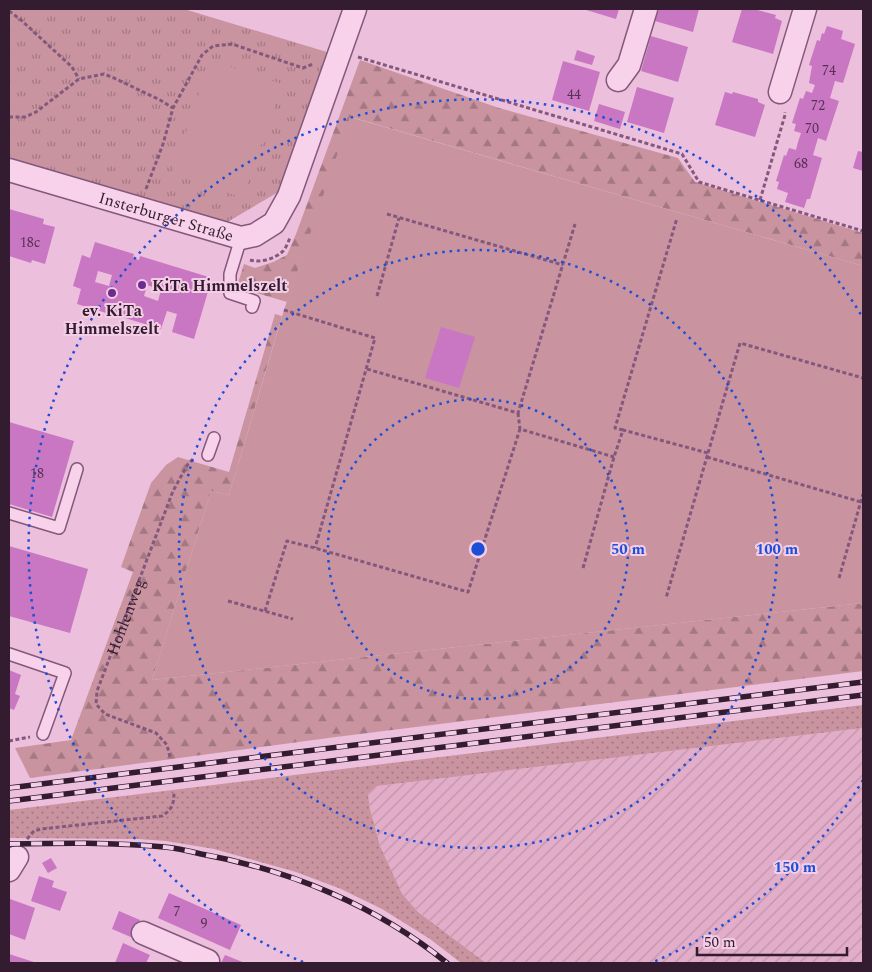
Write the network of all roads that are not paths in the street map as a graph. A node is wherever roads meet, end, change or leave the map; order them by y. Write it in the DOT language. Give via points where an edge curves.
graph roads {
  1 [pos="355,9"];
  2 [pos="646,9"];
  3 [pos="805,9"];
  4 [pos="618,80"];
  5 [pos="780,92"];
  6 [pos="9,170"];
  7 [pos="238,247"];
  8 [pos="253,304"];
  9 [pos="214,438"];
  10 [pos="208,455"];
  11 [pos="77,469"];
  12 [pos="9,513"];
  13 [pos="9,654"];
  14 [pos="43,734"];
  15 [pos="143,933"];
  16 [pos="177,956"];
  17 [pos="208,962"];
  1 -- 7 [label="street, Insterburger Straße" via="289,196 274,223"];
  2 -- 4 [label="street" via="630,65"];
  3 -- 5 [label="street"];
  6 -- 7 [label="street, Insterburger Straße" via="139,209"];
  7 -- 8 [label="lane" via="230,274 230,293"];
  9 -- 10 [label="lane"];
  11 -- 12 [label="lane" via="59,528"];
  13 -- 14 [label="lane" via="65,673"];
  15 -- 16 [label="street"];
  16 -- 17 [label="street"];
}
